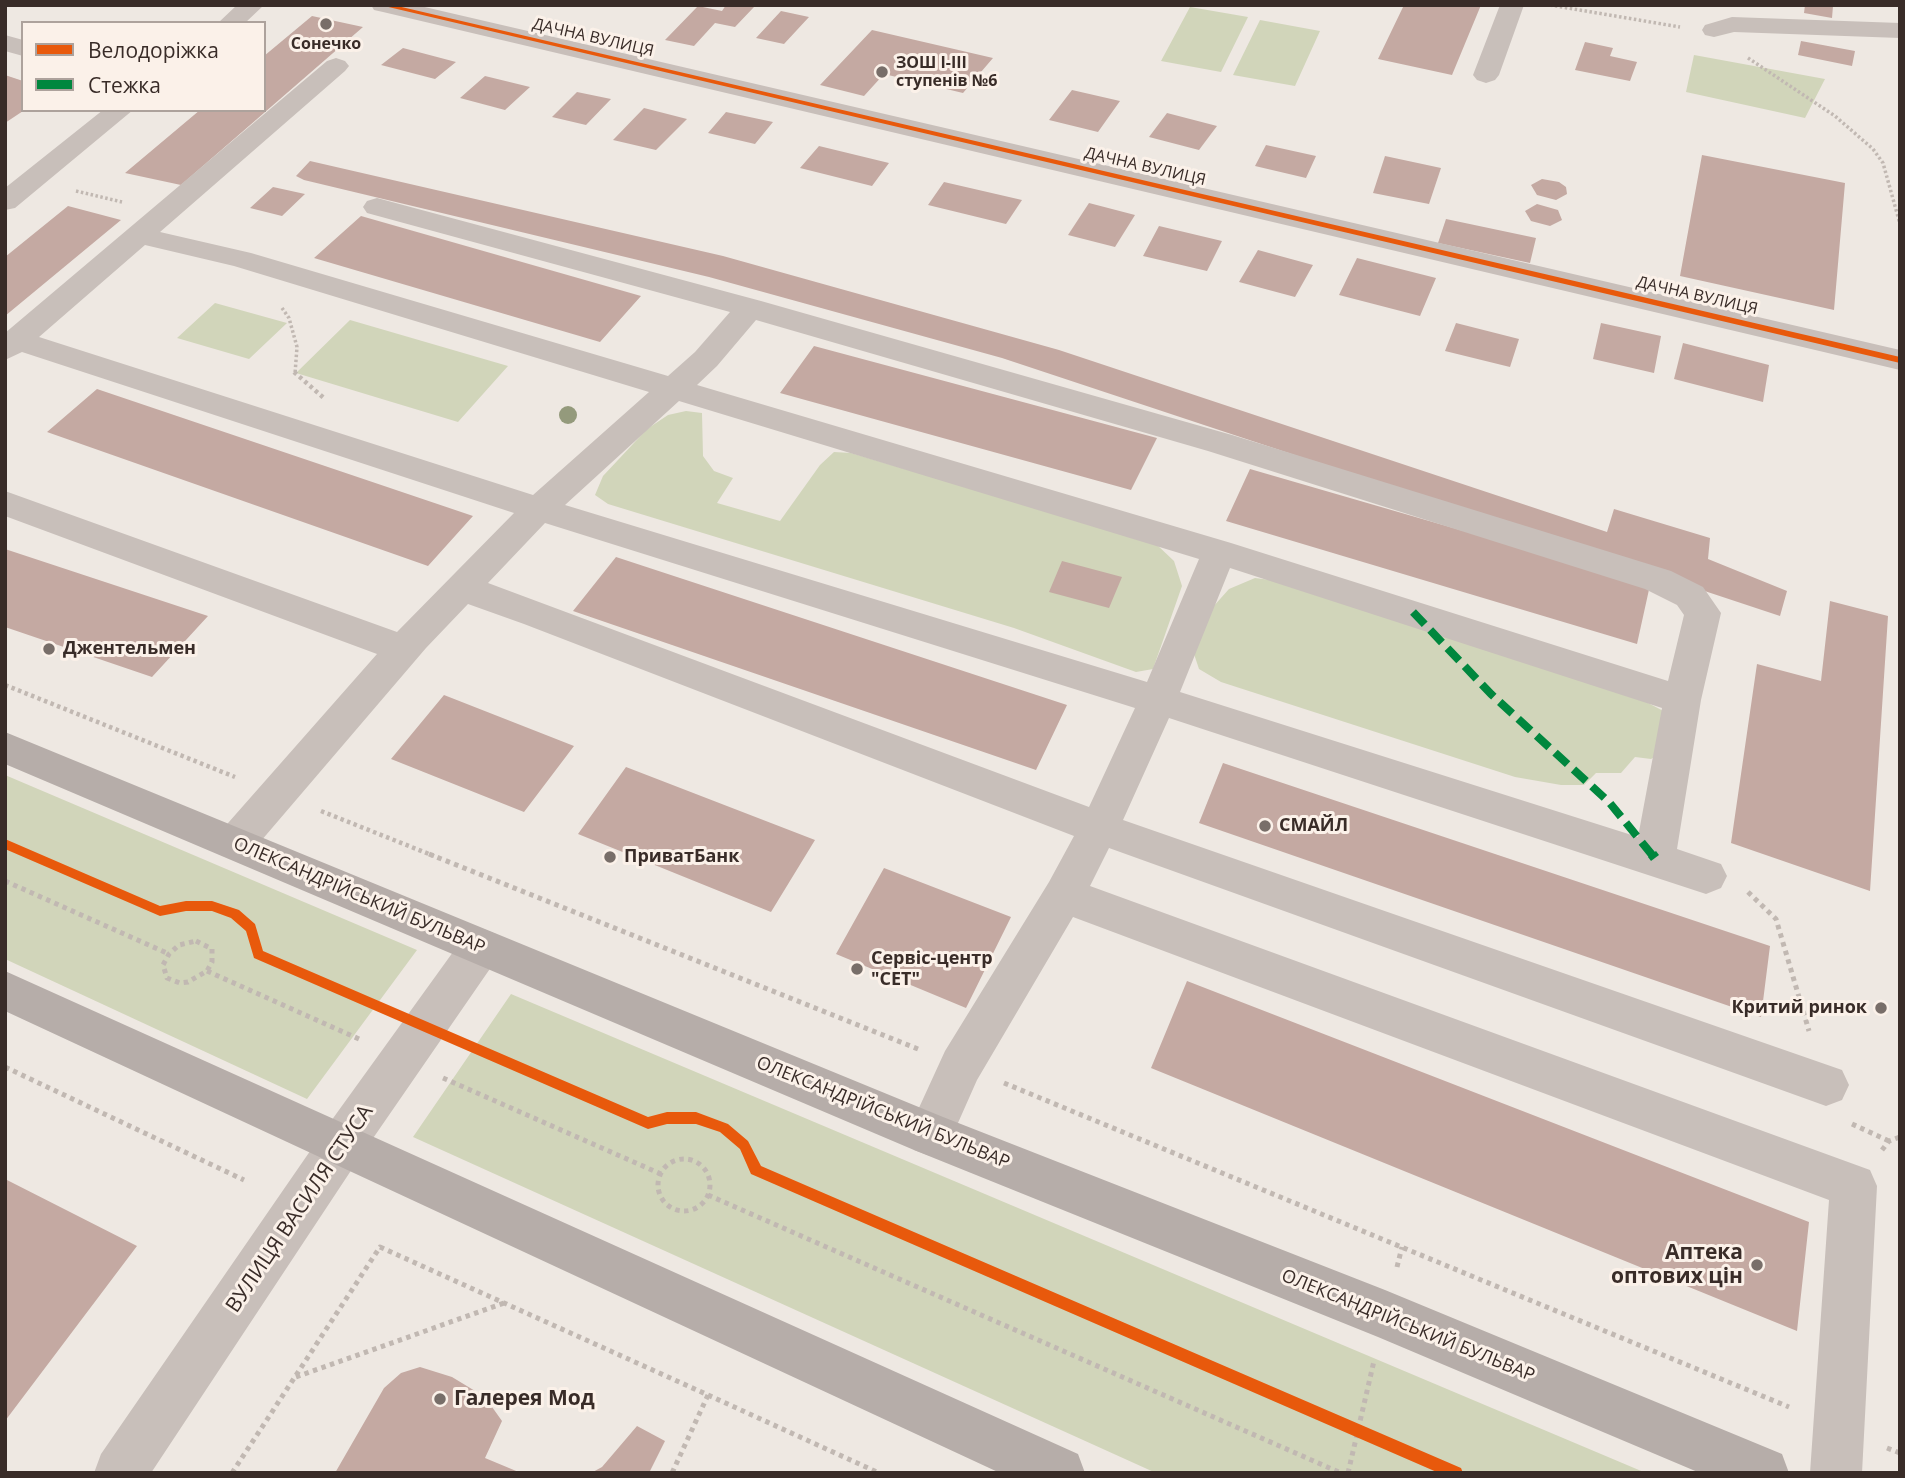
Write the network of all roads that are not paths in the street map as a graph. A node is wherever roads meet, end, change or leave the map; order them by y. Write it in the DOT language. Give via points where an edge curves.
graph roads {
  1 [pos="252,5"];
  2 [pos="383,5"];
  3 [pos="1512,5"];
  4 [pos="232,21"];
  5 [pos="1714,30"];
  6 [pos="1900,31"];
  7 [pos="335,66"];
  8 [pos="1486,75"];
  9 [pos="118,112"];
  10 [pos="5,202"];
  11 [pos="377,207"];
  12 [pos="141,236"];
  13 [pos="750,308"];
  14 [pos="11,345"];
  15 [pos="1900,360"];
  16 [pos="671,390"];
  17 [pos="5,503"];
  18 [pos="539,509"];
  19 [pos="1219,552"];
  20 [pos="461,588"];
  21 [pos="404,649"];
  22 [pos="1158,700"];
  23 [pos="1682,700"];
  24 [pos="5,747"];
  25 [pos="1099,828"];
  26 [pos="234,843"];
  27 [pos="1655,858"];
  28 [pos="1706,876"];
  29 [pos="1064,895"];
  30 [pos="481,947"];
  31 [pos="5,990"];
  32 [pos="1826,1085"];
  33 [pos="930,1134"];
  34 [pos="342,1144"];
  35 [pos="120,1473"];
  36 [pos="1059,1473"];
  37 [pos="1763,1473"];
  38 [pos="1836,1473"];
  1 -- 4 [label="street"];
  2 -- 15 [label="street, ДАЧНА ВУЛИЦЯ"];
  3 -- 8 [label="street"];
  5 -- 6 [label="street" via="1732,24"];
  7 -- 12 [label="street"];
  9 -- 10 [label="street"];
  11 -- 13 [label="street"];
  12 -- 14 [label="street"];
  12 -- 16 [label="street" via="241,259"];
  13 -- 16 [label="street" via="706,359"];
  13 -- 23 [label="street" via="1220,443 1658,580 1690,596 1703,613"];
  14 -- 18 [label="street"];
  16 -- 18 [label="street"];
  16 -- 19 [label="street"];
  17 -- 21 [label="street"];
  18 -- 20 [label="street"];
  18 -- 22 [label="street"];
  19 -- 22 [label="street"];
  19 -- 23 [label="street"];
  20 -- 21 [label="street"];
  20 -- 25 [label="street"];
  21 -- 26 [label="street"];
  22 -- 25 [label="street"];
  22 -- 27 [label="street"];
  23 -- 27 [label="street"];
  24 -- 26 [label="main road, ОЛЕКСАНДРІЙСЬКИЙ БУЛЬВАР"];
  25 -- 29 [label="street"];
  25 -- 32 [label="street"];
  26 -- 30 [label="main road, ОЛЕКСАНДРІЙСЬКИЙ БУЛЬВАР"];
  27 -- 28 [label="street"];
  29 -- 33 [label="street" via="961,1066"];
  29 -- 38 [label="street" via="1853,1186"];
  30 -- 33 [label="main road, ОЛЕКСАНДРІЙСЬКИЙ БУЛЬВАР"];
  30 -- 34 [label="street, ВУЛИЦЯ ВАСИЛЯ СТУСА"];
  31 -- 34 [label="main road"];
  33 -- 37 [label="main road, ОЛЕКСАНДРІЙСЬКИЙ БУЛЬВАР" via="1385,1315"];
  34 -- 35 [label="street, ВУЛИЦЯ ВАСИЛЯ СТУСА"];
  34 -- 36 [label="main road"];
}
